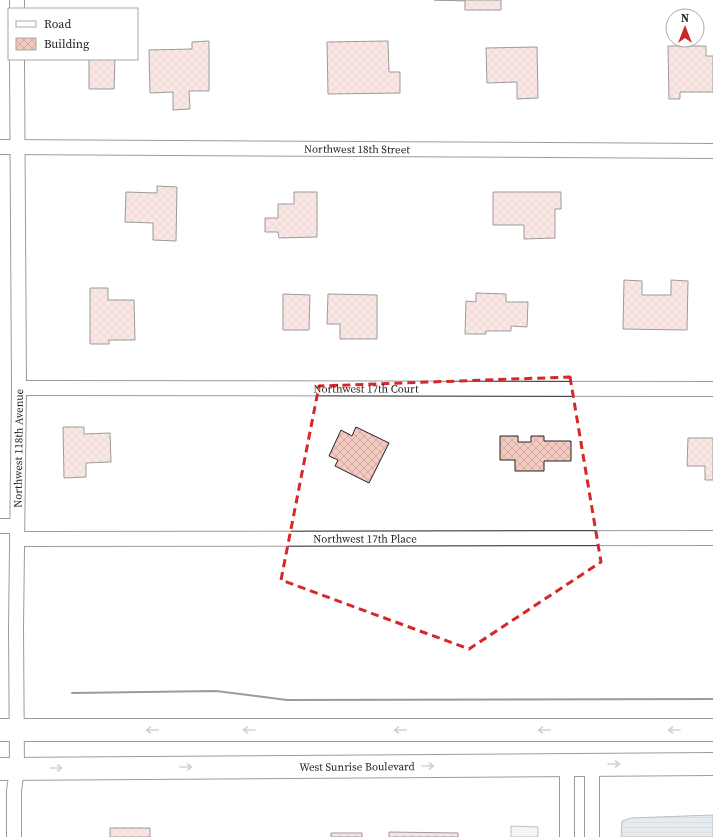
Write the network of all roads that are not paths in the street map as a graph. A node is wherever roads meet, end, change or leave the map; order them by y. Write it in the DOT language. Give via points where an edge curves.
graph roads {
  1 [pos="17,60"];
  2 [pos="0,147"];
  3 [pos="18,148"];
  4 [pos="713,151"];
  5 [pos="20,388"];
  6 [pos="713,389"];
  7 [pos="0,526"];
  8 [pos="17,532"];
  9 [pos="713,538"];
  10 [pos="9,730"];
  11 [pos="713,730"];
  12 [pos="592,764"];
  13 [pos="713,764"];
  14 [pos="567,765"];
  15 [pos="9,769"];
  16 [pos="14,837"];
  17 [pos="567,837"];
  18 [pos="592,837"];
  1 -- 3 [label="street, Northwest 118th Avenue"];
  2 -- 3 [label="street, Northwest 18th Street"];
  3 -- 4 [label="street, Northwest 18th Street"];
  3 -- 5 [label="street, Northwest 118th Avenue"];
  5 -- 6 [label="street, Northwest 17th Court"];
  5 -- 8 [label="street, Northwest 118th Avenue"];
  7 -- 8 [label="street, Northwest 17th Place"];
  8 -- 9 [label="street, Northwest 17th Place"];
  8 -- 10 [label="street, Northwest 118th Avenue"];
  11 -- 10 [label="highway, one-way"];
  10 -- 15 [label="street, Northwest 118th Avenue"];
  12 -- 13 [label="highway, West Sunrise Boulevard, one-way"];
  12 -- 14 [label="highway, West Sunrise Boulevard"];
  12 -- 18 [label="street"];
  15 -- 14 [label="highway, West Sunrise Boulevard, one-way"];
  14 -- 17 [label="street"];
  15 -- 16 [label="street, Northwest 118th Avenue" via="14,791"];
}
